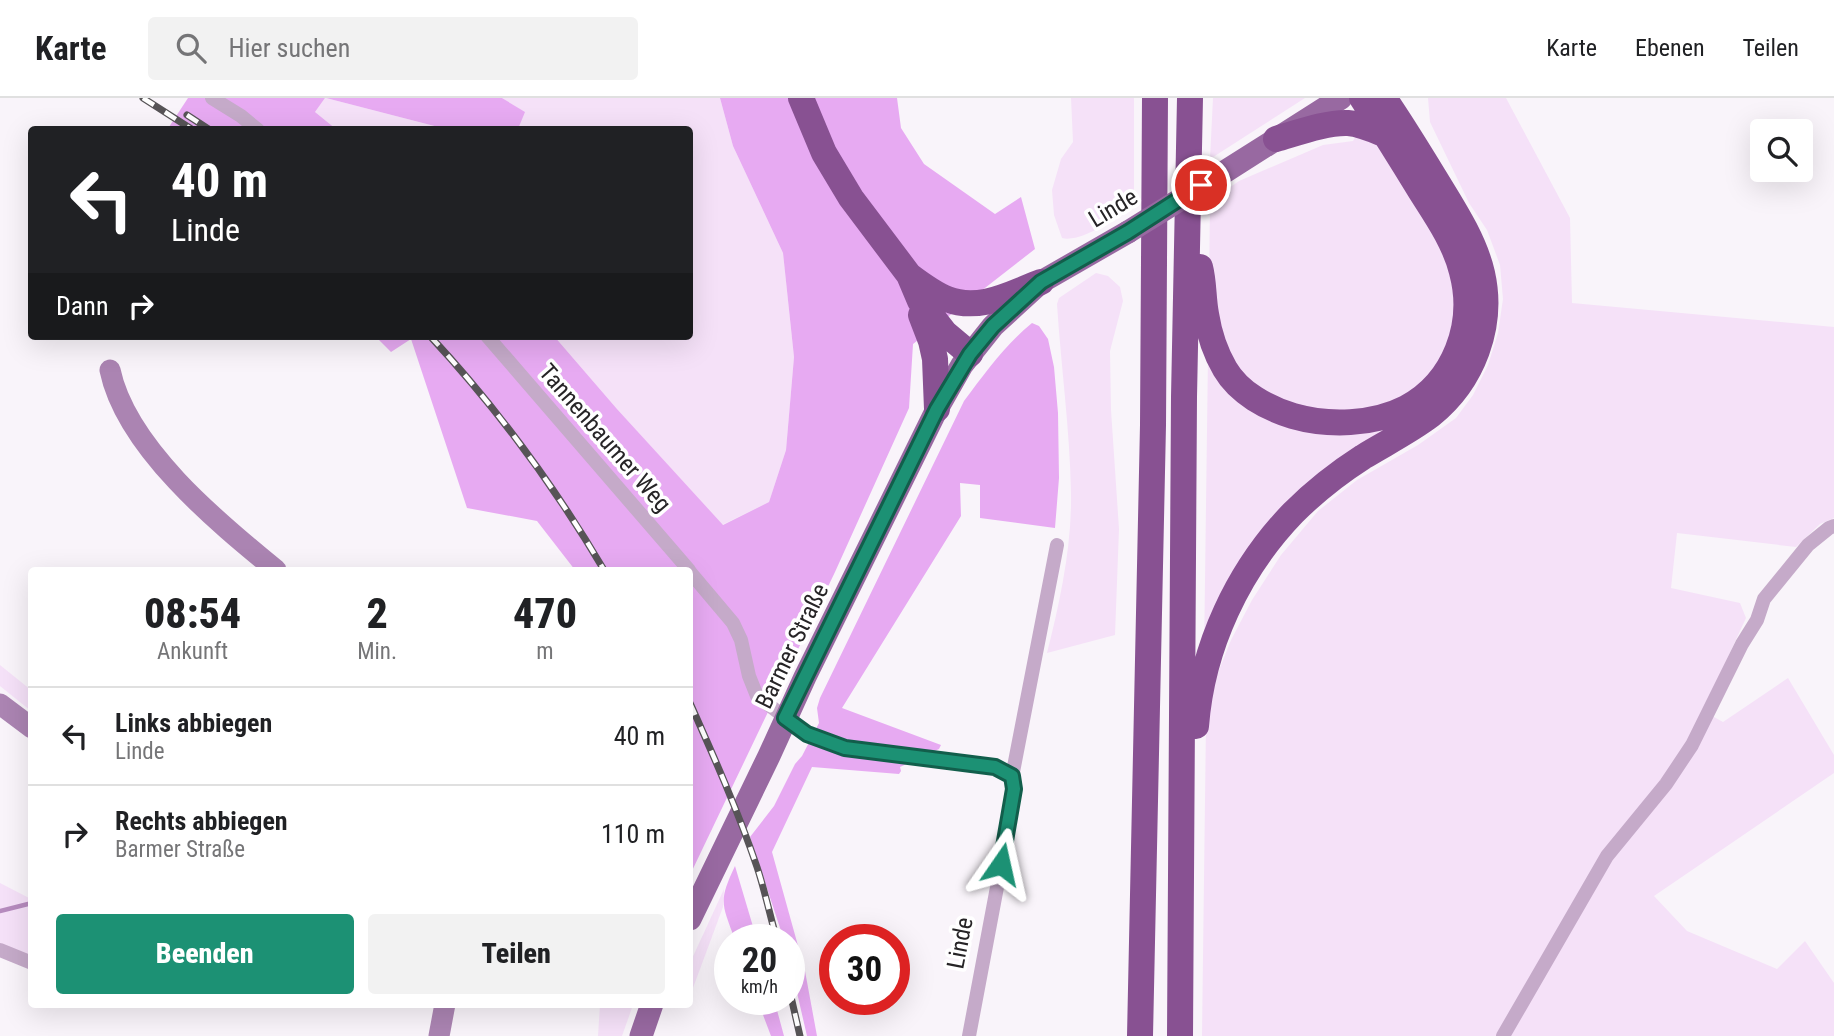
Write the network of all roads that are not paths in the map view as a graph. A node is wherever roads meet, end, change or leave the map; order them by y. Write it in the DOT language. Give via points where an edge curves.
graph roads {
  1 [pos="212,98"];
  2 [pos="801,98"];
  3 [pos="1155,98"];
  4 [pos="1190,98"];
  5 [pos="1341,98"];
  6 [pos="1362,98"];
  7 [pos="1384,98"];
  8 [pos="1407,98"];
  9 [pos="253,126"];
  10 [pos="1386,135"];
  11 [pos="1276,139"];
  12 [pos="1412,140"];
  13 [pos="1188,224"];
  14 [pos="1041,282"];
  15 [pos="927,297"];
  16 [pos="490,340"];
  17 [pos="975,349"];
  18 [pos="110,370"];
  19 [pos="940,403"];
  20 [pos="1834,526"];
  21 [pos="1057,545"];
  22 [pos="272,567"];
  23 [pos="686,567"];
  24 [pos="693,576"];
  25 [pos="0,704"];
  26 [pos="785,718"];
  27 [pos="28,725"];
  28 [pos="1012,776"];
  29 [pos="1182,814"];
  30 [pos="693,913"];
  31 [pos="0,950"];
  32 [pos="28,961"];
  33 [pos="444,1008"];
  34 [pos="651,1008"];
  35 [pos="439,1036"];
  36 [pos="641,1036"];
  37 [pos="969,1036"];
  38 [pos="1140,1036"];
  39 [pos="1180,1036"];
  40 [pos="1503,1036"];
  1 -- 9 [label="street"];
  2 -- 15 [label="highway" via="824,153 851,198"];
  3 -- 38 [label="highway"];
  4 -- 13 [label="highway"];
  5 -- 11 [label="main road, Linde"];
  6 -- 10 [label="highway"];
  7 -- 12 [label="highway"];
  8 -- 12 [label="highway"];
  10 -- 11 [label="highway" via="1346,123"];
  10 -- 13 [label="highway" via="1450,241 1466,292 1464,335 1457,354 1436,385 1406,408 1363,421 1326,422 1281,412 1240,387 1213,345"];
  11 -- 14 [label="main road, Linde, bridge"];
  12 -- 29 [label="highway" via="1475,250 1485,297 1481,342 1449,399 1318,490 1270,539 1249,569 1229,604 1207,661"];
  13 -- 29 [label="highway"];
  14 -- 15 [label="highway" via="981,304"];
  14 -- 17 [label="main road, Linde"];
  15 -- 17 [label="highway"];
  15 -- 19 [label="highway" via="921,318 932,341"];
  16 -- 23 [label="street, Tannenbaumer Weg"];
  17 -- 19 [label="main road, Linde"];
  18 -- 22 [label="street" via="120,402 161,462 206,510"];
  19 -- 26 [label="main road, Barmer Straße"];
  20 -- 40 [label="street" via="1808,545 1764,599 1692,746 1607,856"];
  21 -- 28 [label="street, Linde"];
  24 -- 26 [label="street, Tannenbaumer Weg" via="733,623 757,696"];
  25 -- 27 [label="street"];
  26 -- 28 [label="street" via="807,734 845,748 995,767"];
  26 -- 30 [label="main road, Barmer Straße"];
  28 -- 37 [label="street, Linde" via="1007,834"];
  29 -- 39 [label="highway"];
  31 -- 32 [label="street"];
  33 -- 35 [label="street"];
  34 -- 36 [label="main road"];
}
